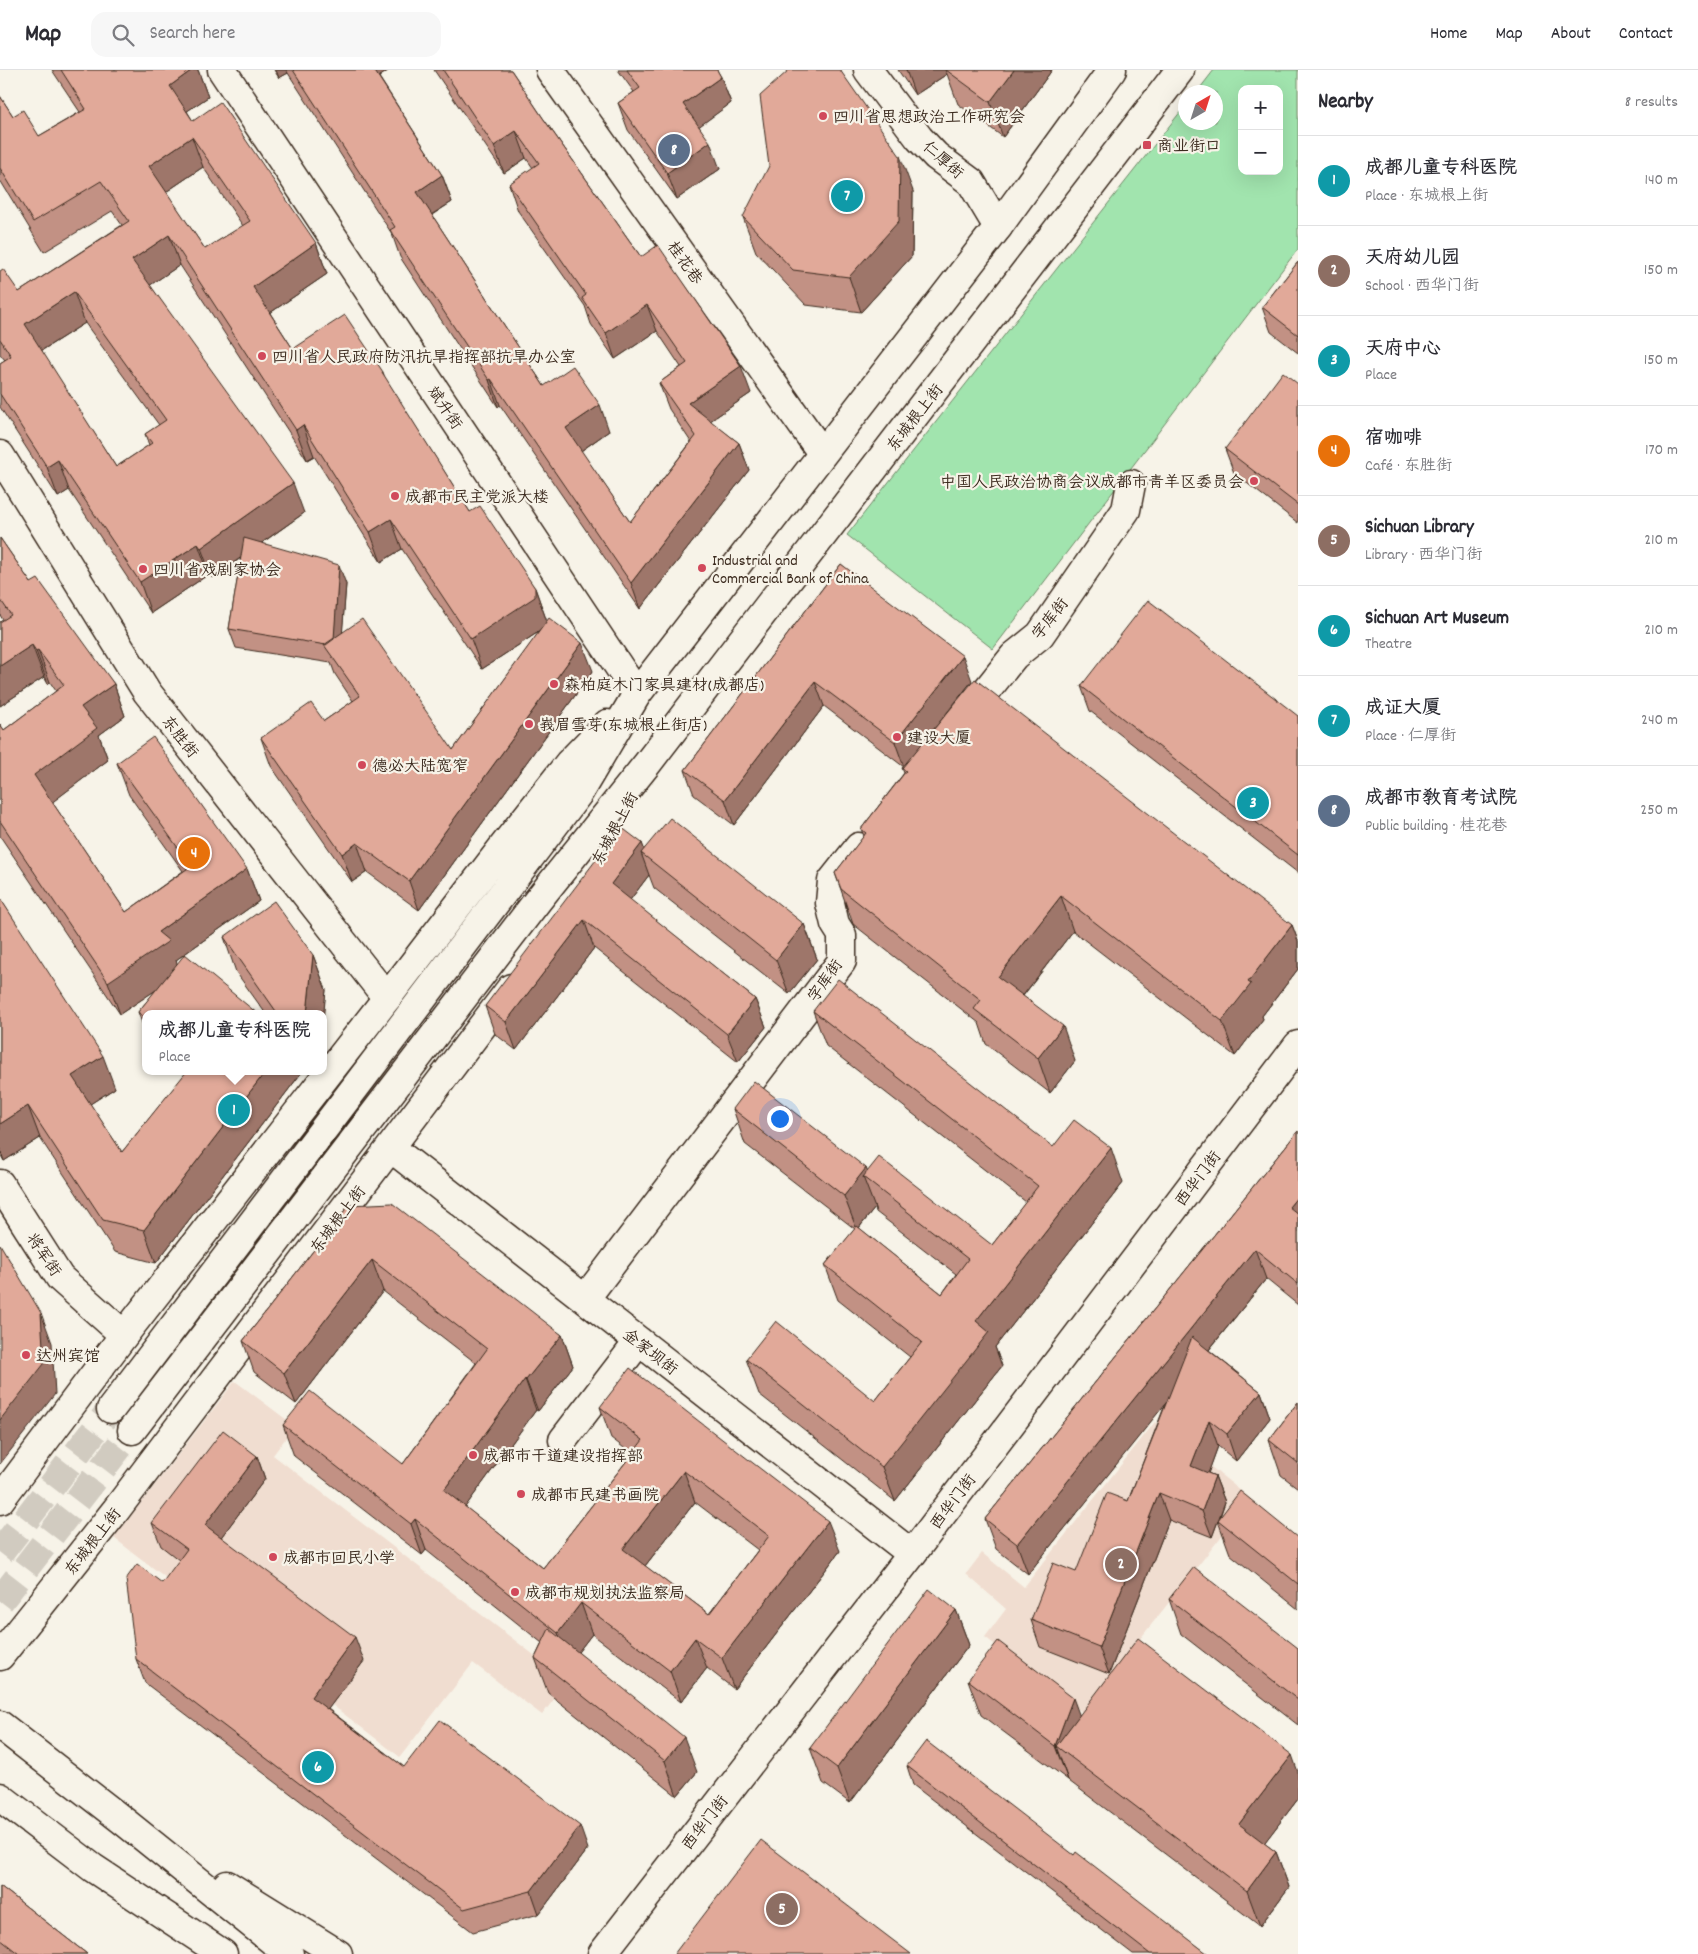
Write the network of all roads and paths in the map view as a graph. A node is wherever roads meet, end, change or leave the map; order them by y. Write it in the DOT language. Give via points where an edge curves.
graph roads {
  1 [pos="222,70"];
  2 [pos="550,70"];
  3 [pos="868,70"];
  4 [pos="1112,70"];
  5 [pos="1180,70"];
  6 [pos="998,227"];
  7 [pos="822,453"];
  8 [pos="0,455"];
  9 [pos="1131,484"];
  10 [pos="637,694"];
  11 [pos="946,742"];
  12 [pos="647,764"];
  13 [pos="876,827"];
  14 [pos="588,877"];
  15 [pos="527,966"];
  16 [pos="387,998"];
  17 [pos="1298,1045"];
  18 [pos="327,1075"];
  19 [pos="327,1075"];
  20 [pos="391,1148"];
  21 [pos="0,1184"];
  22 [pos="585,1299"];
  23 [pos="124,1334"];
  24 [pos="639,1342"];
  25 [pos="111,1409"];
  26 [pos="132,1430"];
  27 [pos="563,1440"];
  28 [pos="0,1500"];
  29 [pos="912,1554"];
  30 [pos="0,1656"];
  31 [pos="0,1726"];
  32 [pos="0,1797"];
  33 [pos="126,1823"];
  34 [pos="93,1868"];
  35 [pos="193,1954"];
  36 [pos="223,1954"];
  37 [pos="289,1954"];
  38 [pos="338,1954"];
  39 [pos="602,1954"];
  1 -- 10 [label="main road, 斌升街"];
  2 -- 7 [label="main road, 桂花巷"];
  3 -- 6 [label="main road, 仁厚街" via="919,138 936,156 971,182"];
  4 -- 6 [label="main road"];
  5 -- 12 [label="main road, 东城根上街"];
  6 -- 7 [label="main road"];
  7 -- 10 [label="main road"];
  8 -- 16 [label="main road, 东胜街" via="147,692"];
  9 -- 11 [label="main road, 字库街" via="1126,510 1040,635 1014,656"];
  10 -- 16 [label="main road" via="569,763"];
  10 -- 25 [label="main road" via="578,794"];
  12 -- 14 [label="main road, 东城根上街"];
  12 -- 26 [label="main road, 东城根上街" via="538,900"];
  13 -- 22 [label="main road, 字库街" via="832,881 830,903 842,936 842,961"];
  15 -- 20 [label="main road, 东城根上街"];
  16 -- 18 [label="main road"];
  17 -- 29 [label="main road, 西华门街"];
  19 -- 23 [label="main road"];
  20 -- 22 [label="main road, 金家坝街"];
  20 -- 30 [label="main road, 东城根上街" via="116,1510"];
  21 -- 23 [label="main road, 将军街" via="60,1278"];
  22 -- 24 [label="main road, 金家坝街"];
  23 -- 28 [label="main road"];
  24 -- 27 [label="main road"];
  24 -- 29 [label="main road, 金家坝街"];
  29 -- 39 [label="main road, 西华门街"];
  31 -- 33 [label="main road"];
  32 -- 34 [label="main road"];
  33 -- 37 [label="main road"];
  33 -- 38 [label="main road"];
  34 -- 35 [label="main road"];
  34 -- 36 [label="main road"];
}
